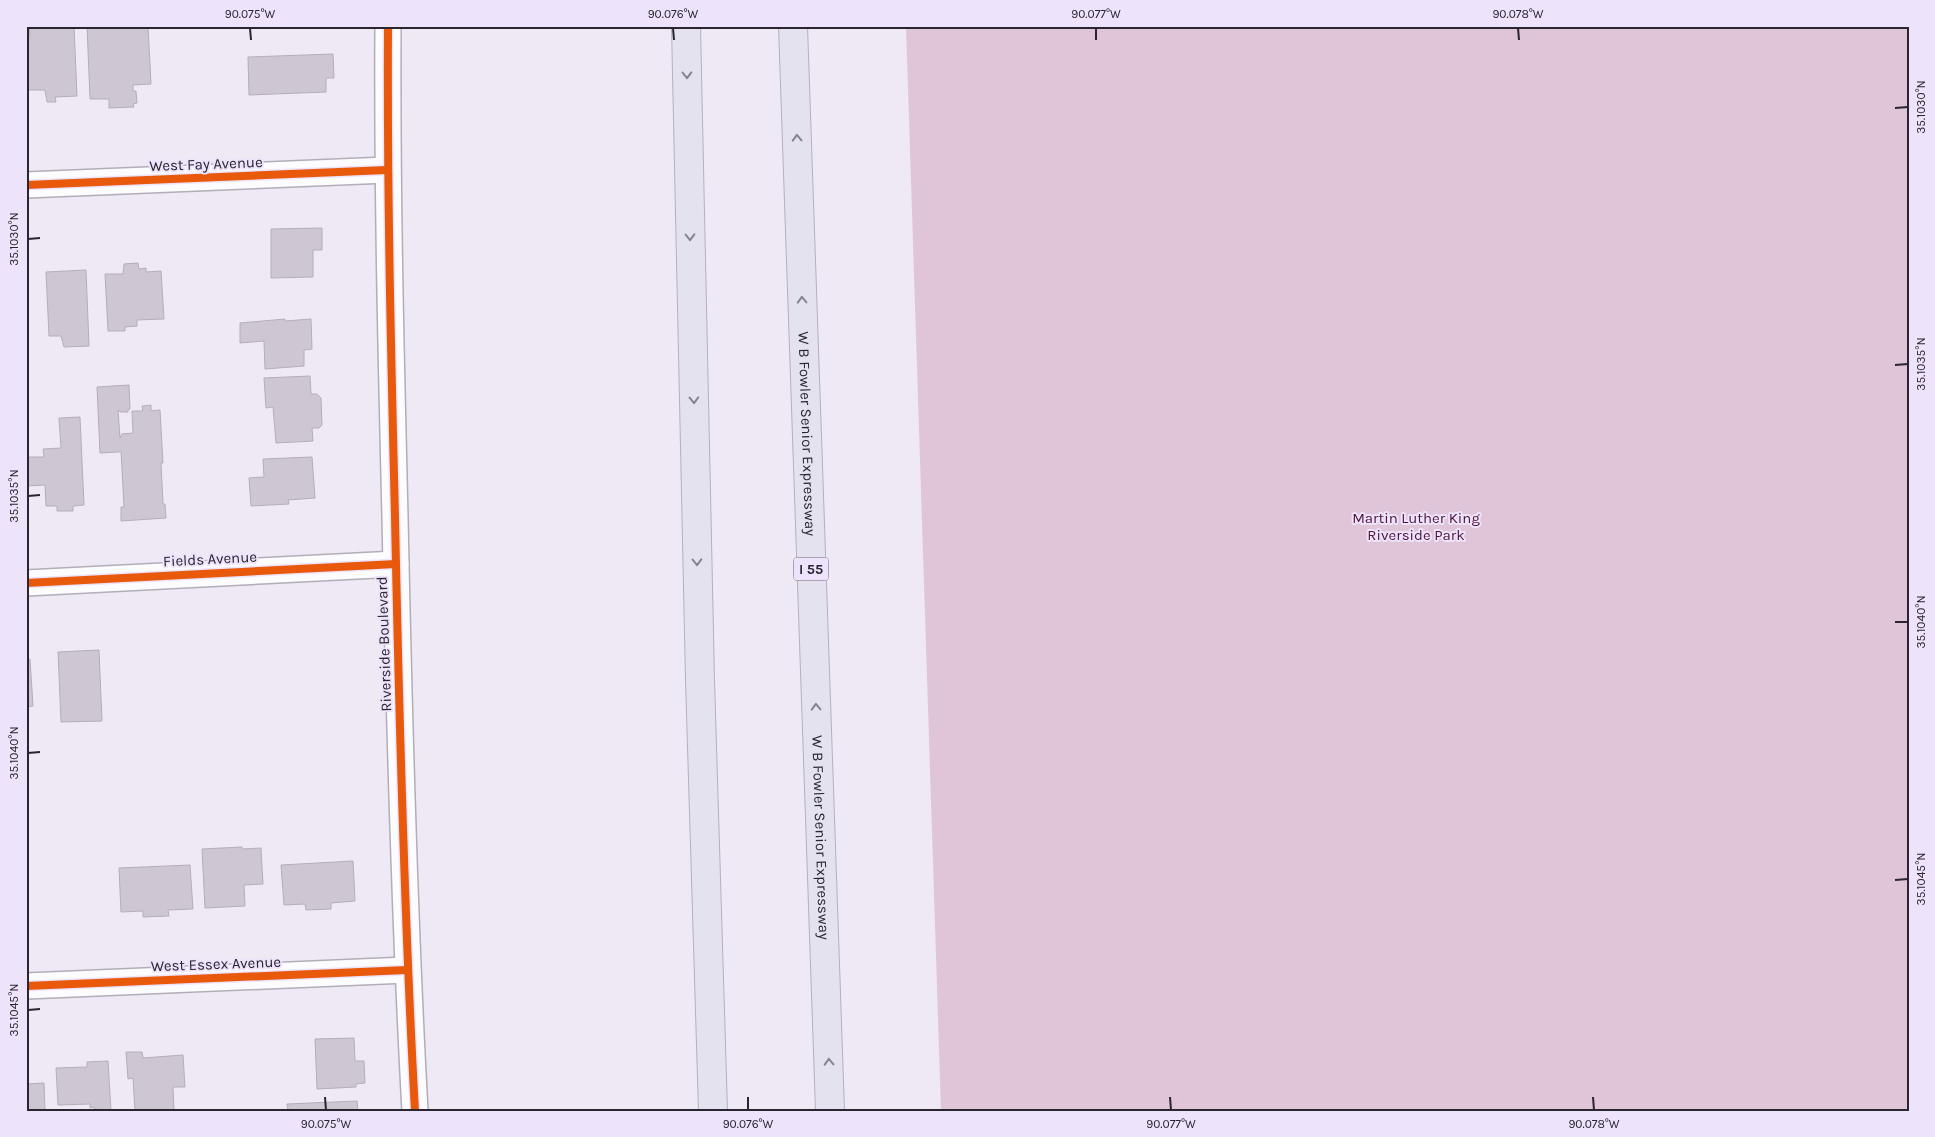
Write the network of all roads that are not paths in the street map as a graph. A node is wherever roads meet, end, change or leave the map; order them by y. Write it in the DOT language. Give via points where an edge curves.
graph roads {
  1 [pos="388,26"];
  2 [pos="686,26"];
  3 [pos="793,26"];
  4 [pos="387,170"];
  5 [pos="26,185"];
  6 [pos="396,564"];
  7 [pos="26,583"];
  8 [pos="407,970"];
  9 [pos="26,986"];
  10 [pos="415,1111"];
  11 [pos="713,1111"];
  12 [pos="830,1111"];
  1 -- 4 [label="street, Riverside Boulevard"];
  2 -- 11 [label="highway, one-way"];
  12 -- 3 [label="highway, W B Fowler Senior Expressway / I 55, one-way"];
  4 -- 5 [label="street, West Fay Avenue"];
  4 -- 6 [label="street, Riverside Boulevard"];
  6 -- 7 [label="street, Fields Avenue"];
  6 -- 8 [label="street, Riverside Boulevard"];
  8 -- 9 [label="street, West Essex Avenue"];
  8 -- 10 [label="street, Riverside Boulevard"];
}
